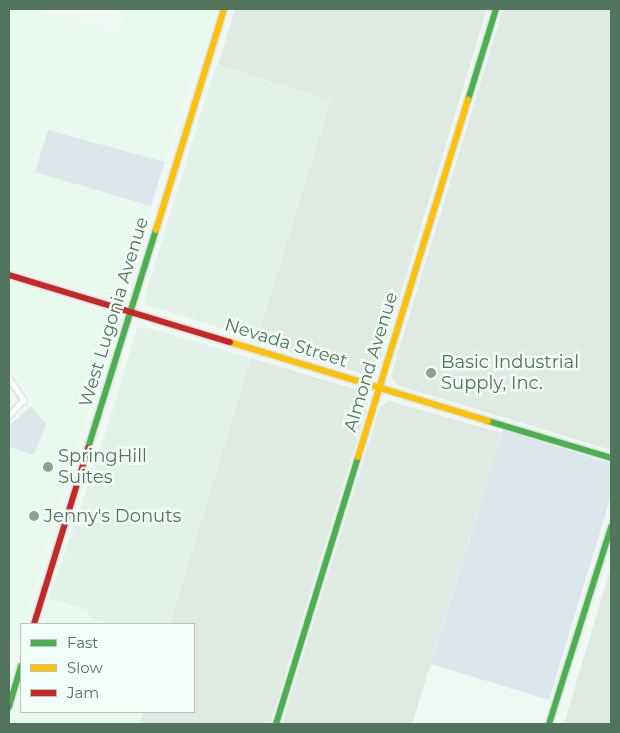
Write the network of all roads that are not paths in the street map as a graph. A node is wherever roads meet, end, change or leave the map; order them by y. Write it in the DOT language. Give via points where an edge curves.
graph roads {
  1 [pos="224,9"];
  2 [pos="496,9"];
  3 [pos="9,274"];
  4 [pos="130,312"];
  5 [pos="9,378"];
  6 [pos="379,387"];
  7 [pos="9,416"];
  8 [pos="611,458"];
  9 [pos="611,527"];
  10 [pos="34,623"];
  11 [pos="20,669"];
  12 [pos="9,707"];
  13 [pos="276,724"];
  14 [pos="549,724"];
  1 -- 4 [label="street, West Lugonia Avenue"];
  2 -- 6 [label="street, Almond Avenue"];
  3 -- 4 [label="street, Nevada Street"];
  4 -- 6 [label="street, Nevada Street"];
  4 -- 10 [label="street, West Lugonia Avenue"];
  5 -- 7 [label="street" via="24,400"];
  6 -- 8 [label="street, Nevada Street"];
  6 -- 13 [label="street, Almond Avenue"];
  9 -- 14 [label="street"];
  11 -- 12 [label="street"];
}
